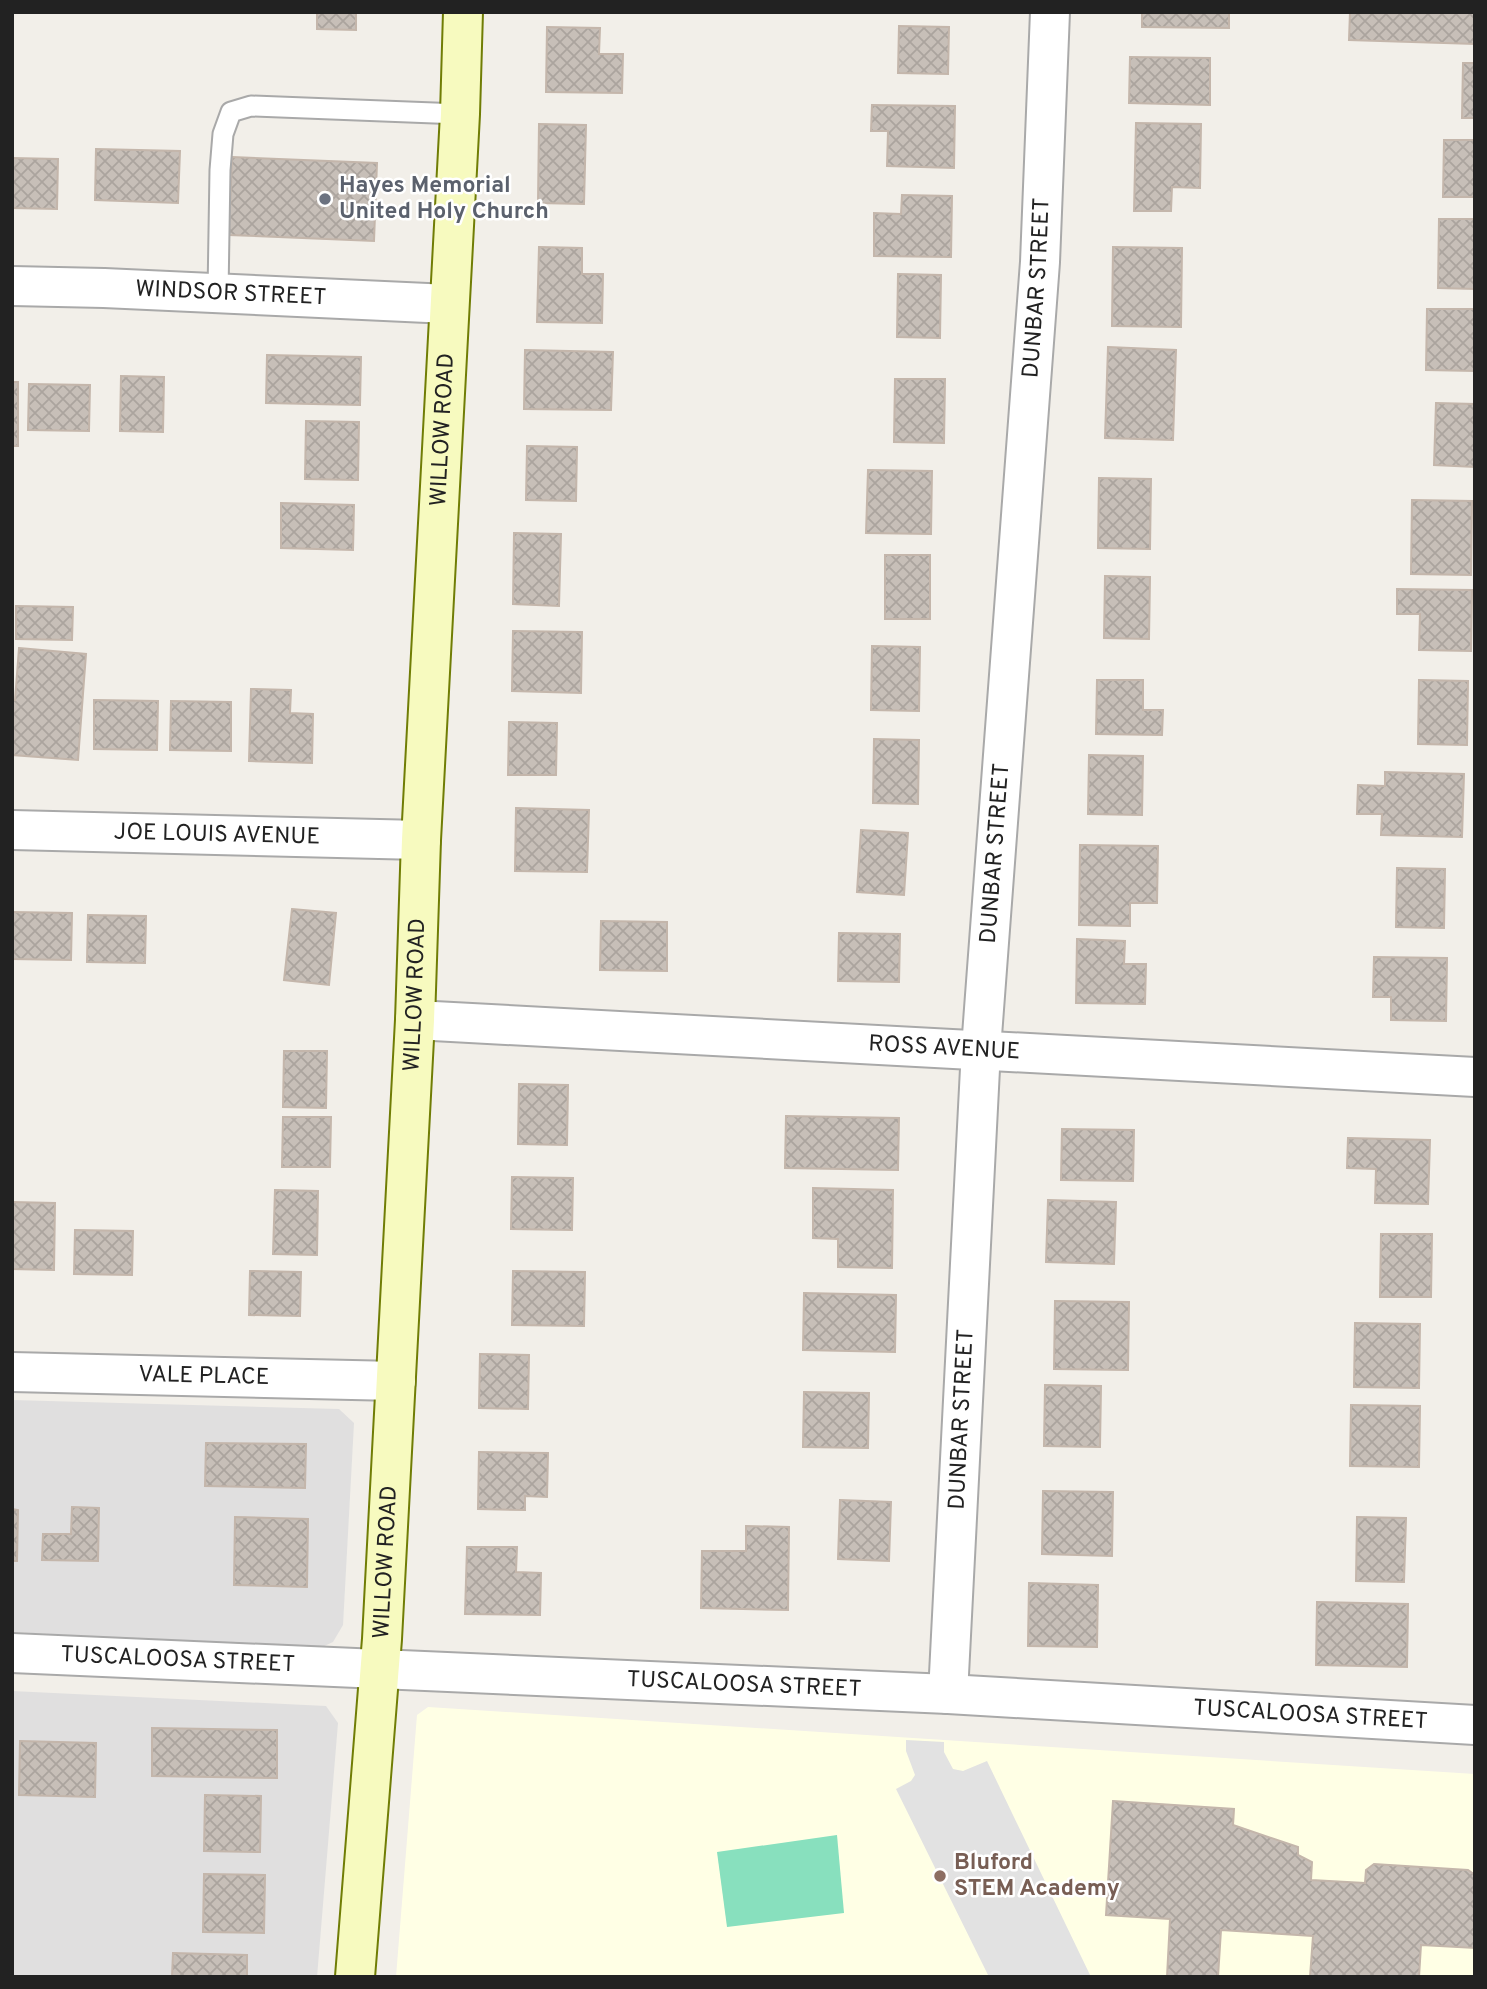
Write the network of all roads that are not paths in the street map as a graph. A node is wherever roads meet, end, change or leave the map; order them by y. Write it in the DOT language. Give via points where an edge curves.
graph roads {
  1 [pos="463,12"];
  2 [pos="1050,12"];
  3 [pos="460,114"];
  4 [pos="12,286"];
  5 [pos="218,293"];
  6 [pos="449,304"];
  7 [pos="12,830"];
  8 [pos="421,840"];
  9 [pos="415,1020"];
  10 [pos="981,1049"];
  11 [pos="1475,1077"];
  12 [pos="12,1372"];
  13 [pos="396,1381"];
  14 [pos="12,1653"];
  15 [pos="380,1670"];
  16 [pos="948,1695"];
  17 [pos="1475,1726"];
  18 [pos="355,1977"];
  1 -- 3 [label="street, WILLOW ROAD"];
  2 -- 10 [label="street, DUNBAR STREET" via="1040,262"];
  3 -- 5 [label="lane" via="251,106 231,112 222,146"];
  3 -- 6 [label="street, WILLOW ROAD"];
  4 -- 5 [label="street, WINDSOR STREET"];
  5 -- 6 [label="street, WINDSOR STREET"];
  6 -- 8 [label="street, WILLOW ROAD"];
  7 -- 8 [label="street, JOE LOUIS AVENUE"];
  8 -- 9 [label="street, WILLOW ROAD"];
  9 -- 10 [label="street, ROSS AVENUE"];
  9 -- 13 [label="street, WILLOW ROAD"];
  10 -- 11 [label="street, ROSS AVENUE"];
  10 -- 16 [label="street, DUNBAR STREET"];
  12 -- 13 [label="street, VALE PLACE"];
  13 -- 15 [label="street, WILLOW ROAD"];
  14 -- 15 [label="street, TUSCALOOSA STREET"];
  15 -- 16 [label="street, TUSCALOOSA STREET"];
  15 -- 18 [label="street, WILLOW ROAD"];
  16 -- 17 [label="street, TUSCALOOSA STREET"];
}
